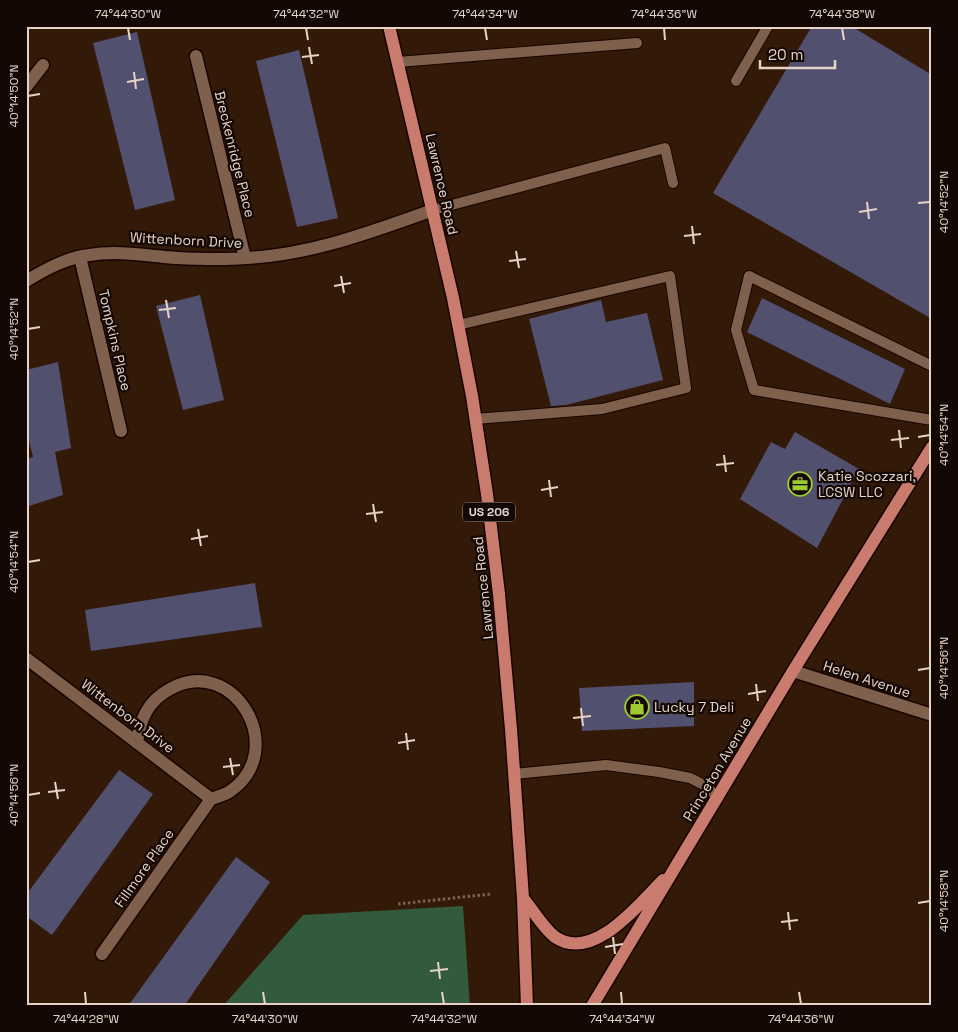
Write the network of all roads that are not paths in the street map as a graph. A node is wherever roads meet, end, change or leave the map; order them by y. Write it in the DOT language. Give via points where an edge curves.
graph roads {
  1 [pos="389,26"];
  2 [pos="768,26"];
  3 [pos="637,43"];
  4 [pos="196,56"];
  5 [pos="398,62"];
  6 [pos="43,65"];
  7 [pos="736,81"];
  8 [pos="26,87"];
  9 [pos="674,183"];
  10 [pos="432,210"];
  11 [pos="80,257"];
  12 [pos="245,258"];
  13 [pos="26,281"];
  14 [pos="458,325"];
  15 [pos="932,366"];
  16 [pos="475,419"];
  17 [pos="932,420"];
  18 [pos="121,430"];
  19 [pos="932,447"];
  20 [pos="26,658"];
  21 [pos="793,671"];
  22 [pos="932,715"];
  23 [pos="137,742"];
  24 [pos="514,774"];
  25 [pos="718,798"];
  26 [pos="211,799"];
  27 [pos="676,868"];
  28 [pos="523,898"];
  29 [pos="102,954"];
  30 [pos="527,1006"];
  31 [pos="592,1006"];
  1 -- 5 [label="main road, Lawrence Road / US 206"];
  2 -- 7 [label="lane"];
  3 -- 5 [label="lane"];
  4 -- 12 [label="street, Breckenridge Place"];
  5 -- 10 [label="main road, Lawrence Road / US 206"];
  6 -- 8 [label="street"];
  9 -- 10 [label="lane" via="665,148"];
  10 -- 12 [label="street, Wittenborn Drive" via="346,240 291,253"];
  10 -- 14 [label="main road, Lawrence Road / US 206"];
  11 -- 12 [label="street, Wittenborn Drive" via="120,252 178,258"];
  11 -- 13 [label="street, Wittenborn Drive" via="52,266"];
  11 -- 18 [label="street, Tompkins Place"];
  14 -- 16 [label="main road, Lawrence Road / US 206"];
  14 -- 16 [label="lane" via="670,276 686,388 602,409"];
  15 -- 17 [label="lane" via="749,276 736,330 754,390"];
  16 -- 24 [label="main road, Lawrence Road / US 206" via="499,594"];
  19 -- 21 [label="main road, Princeton Avenue"];
  20 -- 23 [label="street, Wittenborn Drive"];
  21 -- 22 [label="street, Helen Avenue"];
  21 -- 25 [label="main road, Princeton Avenue"];
  23 -- 26 [label="street, Wittenborn Drive"];
  23 -- 26 [label="street" via="147,709 160,695 177,685 212,684 229,692 243,704 253,722 256,743 253,762 242,780 228,792"];
  24 -- 25 [label="lane" via="615,766 690,778 706,786"];
  24 -- 28 [label="main road, Lawrence Road / US 206"];
  25 -- 27 [label="main road, Princeton Avenue"];
  26 -- 29 [label="street, Fillmore Place"];
  27 -- 28 [label="main road" via="606,934 590,942 576,944 554,936"];
  27 -- 31 [label="main road, Princeton Avenue"];
  28 -- 30 [label="main road, Lawrence Road / US 206"];
}
